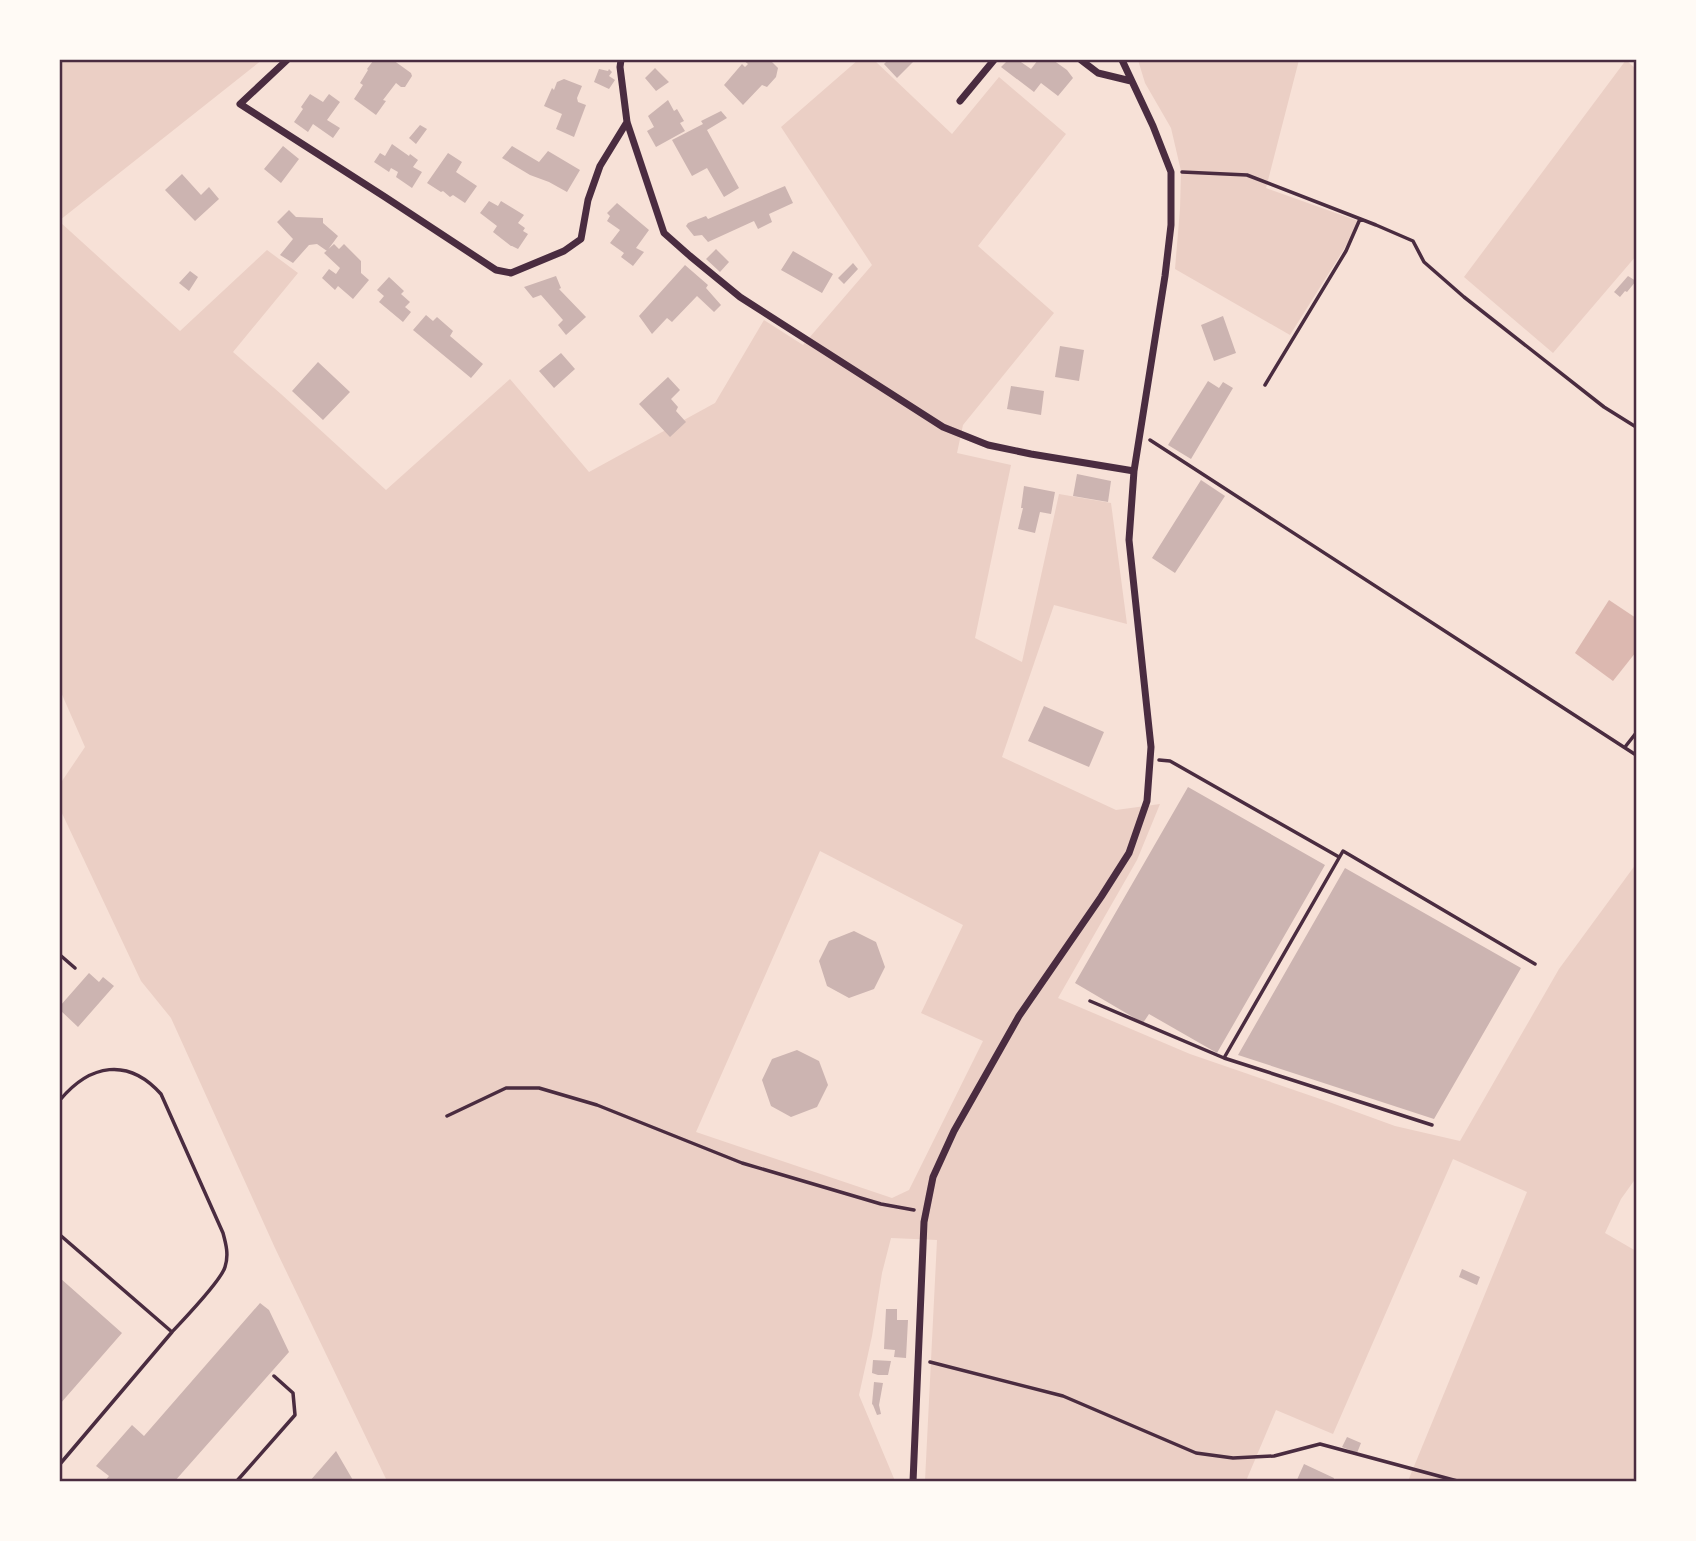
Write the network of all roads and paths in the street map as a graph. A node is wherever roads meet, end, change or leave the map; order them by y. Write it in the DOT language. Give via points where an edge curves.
graph roads {
  1 [pos="287,60"];
  2 [pos="621,60"];
  3 [pos="994,60"];
  4 [pos="1081,60"];
  5 [pos="1122,60"];
  6 [pos="1131,81"];
  7 [pos="960,101"];
  8 [pos="627,122"];
  9 [pos="1171,172"];
  10 [pos="1360,219"];
  11 [pos="1265,385"];
  12 [pos="1636,427"];
  13 [pos="1139,433"];
  14 [pos="1133,471"];
  15 [pos="1636,733"];
  16 [pos="1625,747"];
  17 [pos="1636,755"];
  18 [pos="1150,759"];
  19 [pos="1339,858"];
  20 [pos="60,955"];
  21 [pos="1535,964"];
  22 [pos="75,968"];
  23 [pos="1090,1001"];
  24 [pos="1224,1058"];
  25 [pos="60,1100"];
  26 [pos="447,1116"];
  27 [pos="1432,1125"];
  28 [pos="926,1211"];
  29 [pos="60,1235"];
  30 [pos="172,1332"];
  31 [pos="917,1358"];
  32 [pos="274,1376"];
  33 [pos="60,1464"];
  34 [pos="236,1482"];
  35 [pos="913,1482"];
  36 [pos="1461,1482"];
  1 -- 8 [label="street" via="240,104 496,270 511,272 564,251 581,239 600,166"];
  2 -- 8 [label="street"];
  3 -- 7 [label="street"];
  4 -- 6 [label="street" via="1098,74"];
  5 -- 6 [label="street"];
  6 -- 9 [label="street"];
  8 -- 14 [label="street" via="664,233 740,297 943,427 999,447"];
  9 -- 10 [label="path" via="1247,174"];
  9 -- 13 [label="street" via="1165,276"];
  10 -- 11 [label="path" via="1346,251"];
  10 -- 12 [label="path" via="1413,241 1424,262 1464,297"];
  13 -- 14 [label="street"];
  13 -- 16 [label="path"];
  14 -- 18 [label="street" via="1129,540"];
  15 -- 16 [label="path"];
  16 -- 17 [label="path"];
  18 -- 19 [label="path" via="1170,761"];
  18 -- 28 [label="street" via="1147,801 1129,853 1019,1016 954,1131 933,1177"];
  19 -- 21 [label="path" via="1343,851"];
  19 -- 24 [label="path"];
  20 -- 22 [label="lane"];
  23 -- 24 [label="path"];
  24 -- 27 [label="path"];
  25 -- 30 [label="lane" via="70,1087 106,1070 136,1074 161,1094 227,1251 225,1268"];
  26 -- 28 [label="path" via="506,1088 539,1088 597,1105 742,1163 889,1206"];
  28 -- 31 [label="street"];
  29 -- 30 [label="lane"];
  30 -- 33 [label="lane"];
  31 -- 35 [label="street"];
  31 -- 36 [label="path" via="1063,1396 1196,1453 1233,1458 1274,1456 1320,1444"];
  32 -- 34 [label="lane" via="293,1393 295,1415"];
}
